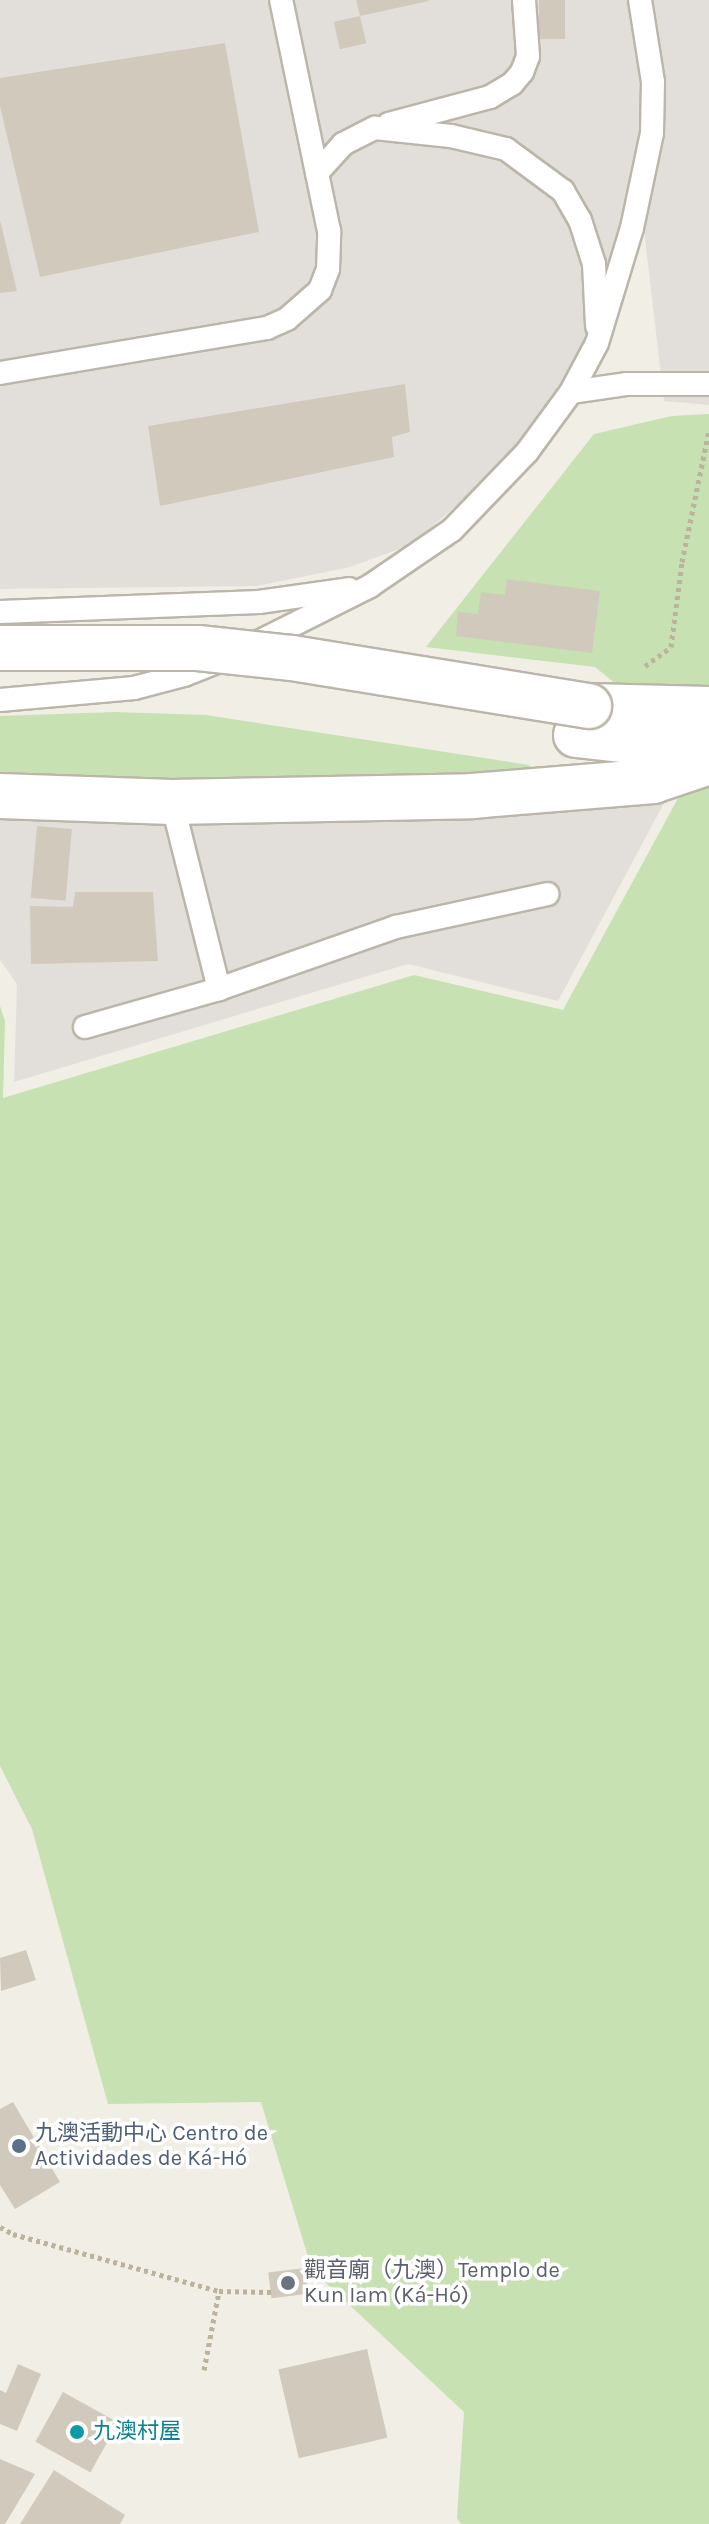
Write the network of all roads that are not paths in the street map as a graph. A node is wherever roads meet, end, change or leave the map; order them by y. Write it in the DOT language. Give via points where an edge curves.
graph roads {
  1 [pos="281,0"];
  2 [pos="524,0"];
  3 [pos="640,0"];
  4 [pos="375,128"];
  5 [pos="317,173"];
  6 [pos="597,343"];
  7 [pos="0,373"];
  8 [pos="709,384"];
  9 [pos="571,392"];
  10 [pos="370,586"];
  11 [pos="0,612"];
  12 [pos="0,648"];
  13 [pos="0,675"];
  14 [pos="0,700"];
  15 [pos="709,709"];
  16 [pos="595,721"];
  17 [pos="709,746"];
  18 [pos="709,762"];
  19 [pos="0,796"];
  20 [pos="172,802"];
  21 [pos="547,894"];
  22 [pos="219,989"];
  23 [pos="85,1027"];
  1 -- 5 [label="lane"];
  2 -- 4 [label="lane" via="528,56 512,84 490,97"];
  3 -- 6 [label="lane" via="653,82 652,133 632,228"];
  4 -- 5 [label="lane" via="343,144"];
  4 -- 6 [label="lane" via="451,136 506,149 563,191 580,220 594,264"];
  5 -- 7 [label="lane" via="329,231 328,269 320,290 287,319 267,328"];
  6 -- 9 [label="lane"];
  8 -- 9 [label="lane" via="627,384"];
  9 -- 10 [label="lane" via="527,452 452,530"];
  10 -- 11 [label="lane" via="259,602"];
  10 -- 14 [label="lane" via="184,675 134,688"];
  12 -- 16 [label="street, bridge" via="198,648 307,660"];
  13 -- 16 [label="street" via="191,675"];
  15 -- 16 [label="street"];
  16 -- 17 [label="street" via="676,746"];
  18 -- 20 [label="street" via="653,781 590,788 443,797"];
  19 -- 20 [label="street"];
  20 -- 22 [label="lane"];
  21 -- 22 [label="lane" via="396,927"];
  22 -- 23 [label="lane"];
}
